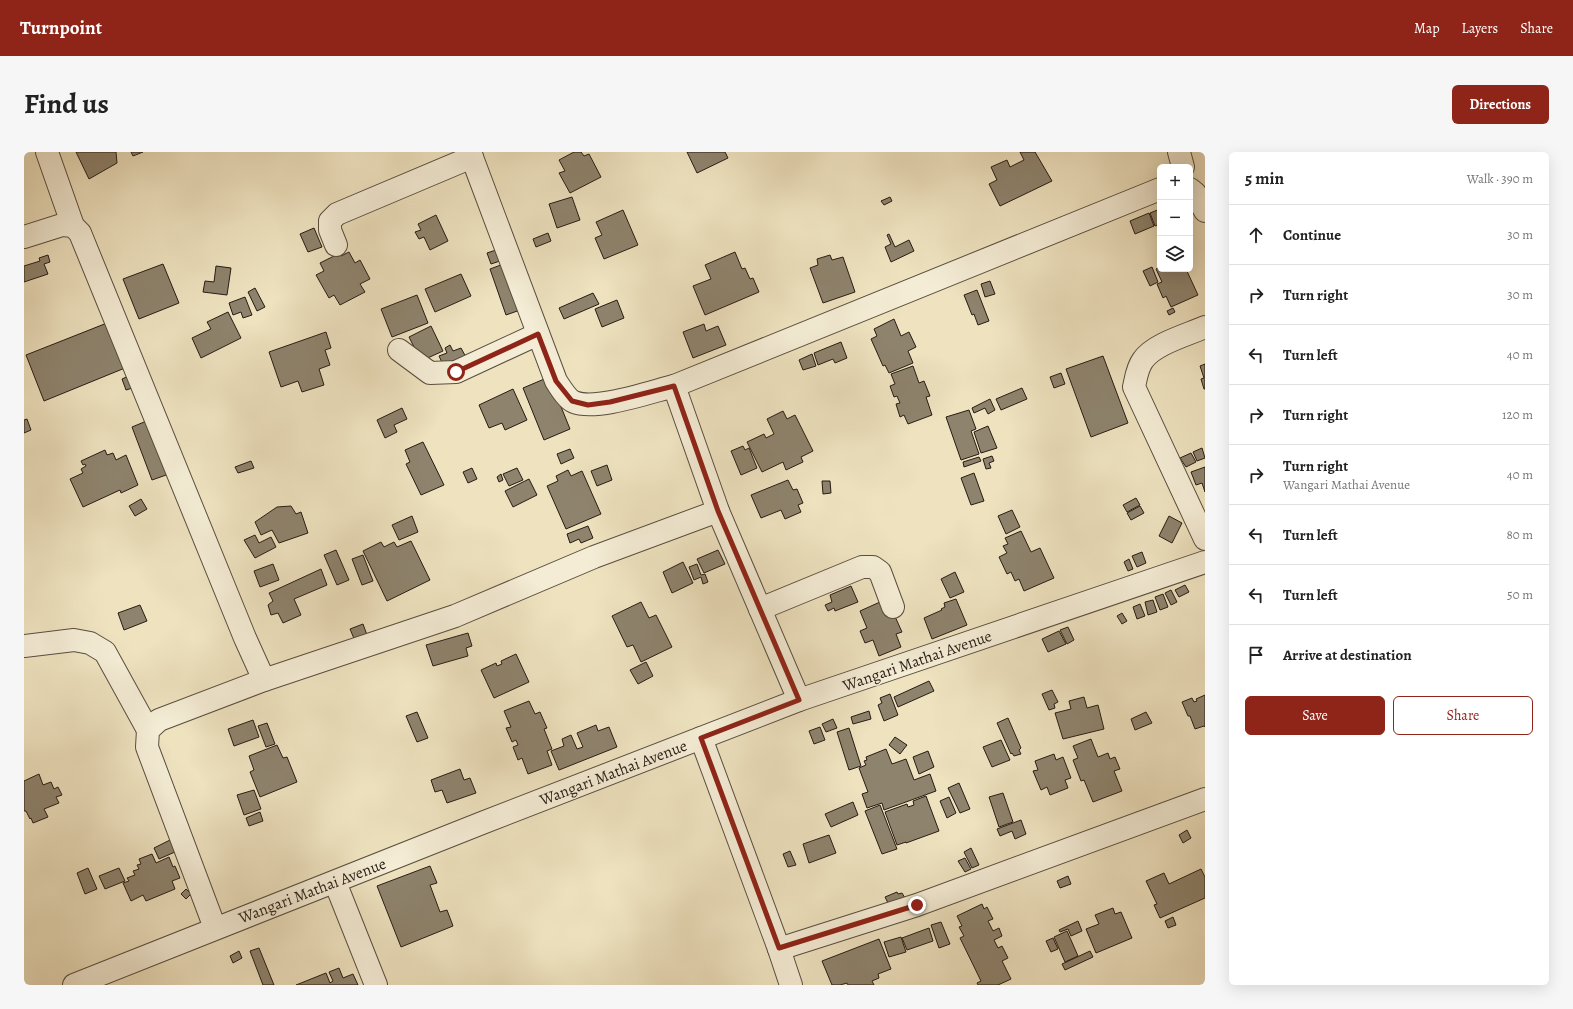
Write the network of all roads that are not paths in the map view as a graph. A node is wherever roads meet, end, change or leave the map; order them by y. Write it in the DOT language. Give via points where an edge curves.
graph roads {
  1 [pos="47,152"];
  2 [pos="1179,152"];
  3 [pos="471,155"];
  4 [pos="1182,164"];
  5 [pos="1157,190"];
  6 [pos="1193,191"];
  7 [pos="1205,211"];
  8 [pos="73,226"];
  9 [pos="24,237"];
  10 [pos="336,245"];
  11 [pos="1205,327"];
  12 [pos="538,334"];
  13 [pos="399,350"];
  14 [pos="674,386"];
  15 [pos="718,511"];
  16 [pos="1205,539"];
  17 [pos="1205,562"];
  18 [pos="893,607"];
  19 [pos="760,609"];
  20 [pos="24,646"];
  21 [pos="264,680"];
  22 [pos="799,700"];
  23 [pos="148,730"];
  24 [pos="701,738"];
  25 [pos="1205,799"];
  26 [pos="335,882"];
  27 [pos="215,928"];
  28 [pos="779,948"];
  29 [pos="74,985"];
  30 [pos="376,985"];
  31 [pos="791,985"];
  1 -- 8 [label="street"];
  2 -- 4 [label="street"];
  3 -- 10 [label="street" via="337,214 330,220 330,230"];
  3 -- 12 [label="street"];
  5 -- 14 [label="street"];
  6 -- 7 [label="street"];
  8 -- 9 [label="street" via="62,225"];
  8 -- 21 [label="street" via="80,233"];
  11 -- 16 [label="street" via="1154,349 1143,360 1134,386"];
  12 -- 13 [label="street" via="456,372 430,373"];
  12 -- 14 [label="street" via="556,381 572,401 588,405 610,402"];
  14 -- 15 [label="street"];
  15 -- 19 [label="street"];
  15 -- 21 [label="street" via="594,557 455,616"];
  17 -- 22 [label="street, Wangari Mathai Avenue"];
  18 -- 19 [label="street" via="880,572 873,567 862,567"];
  19 -- 22 [label="street"];
  20 -- 23 [label="street" via="74,640 90,643 105,652"];
  21 -- 23 [label="street" via="159,720"];
  22 -- 24 [label="street, Wangari Mathai Avenue"];
  23 -- 27 [label="street" via="147,746"];
  24 -- 26 [label="street, Wangari Mathai Avenue"];
  24 -- 28 [label="street"];
  25 -- 28 [label="street" via="917,905"];
  26 -- 27 [label="street, Wangari Mathai Avenue"];
  26 -- 30 [label="street"];
  27 -- 29 [label="street, Wangari Mathai Avenue"];
  28 -- 31 [label="street"];
}
